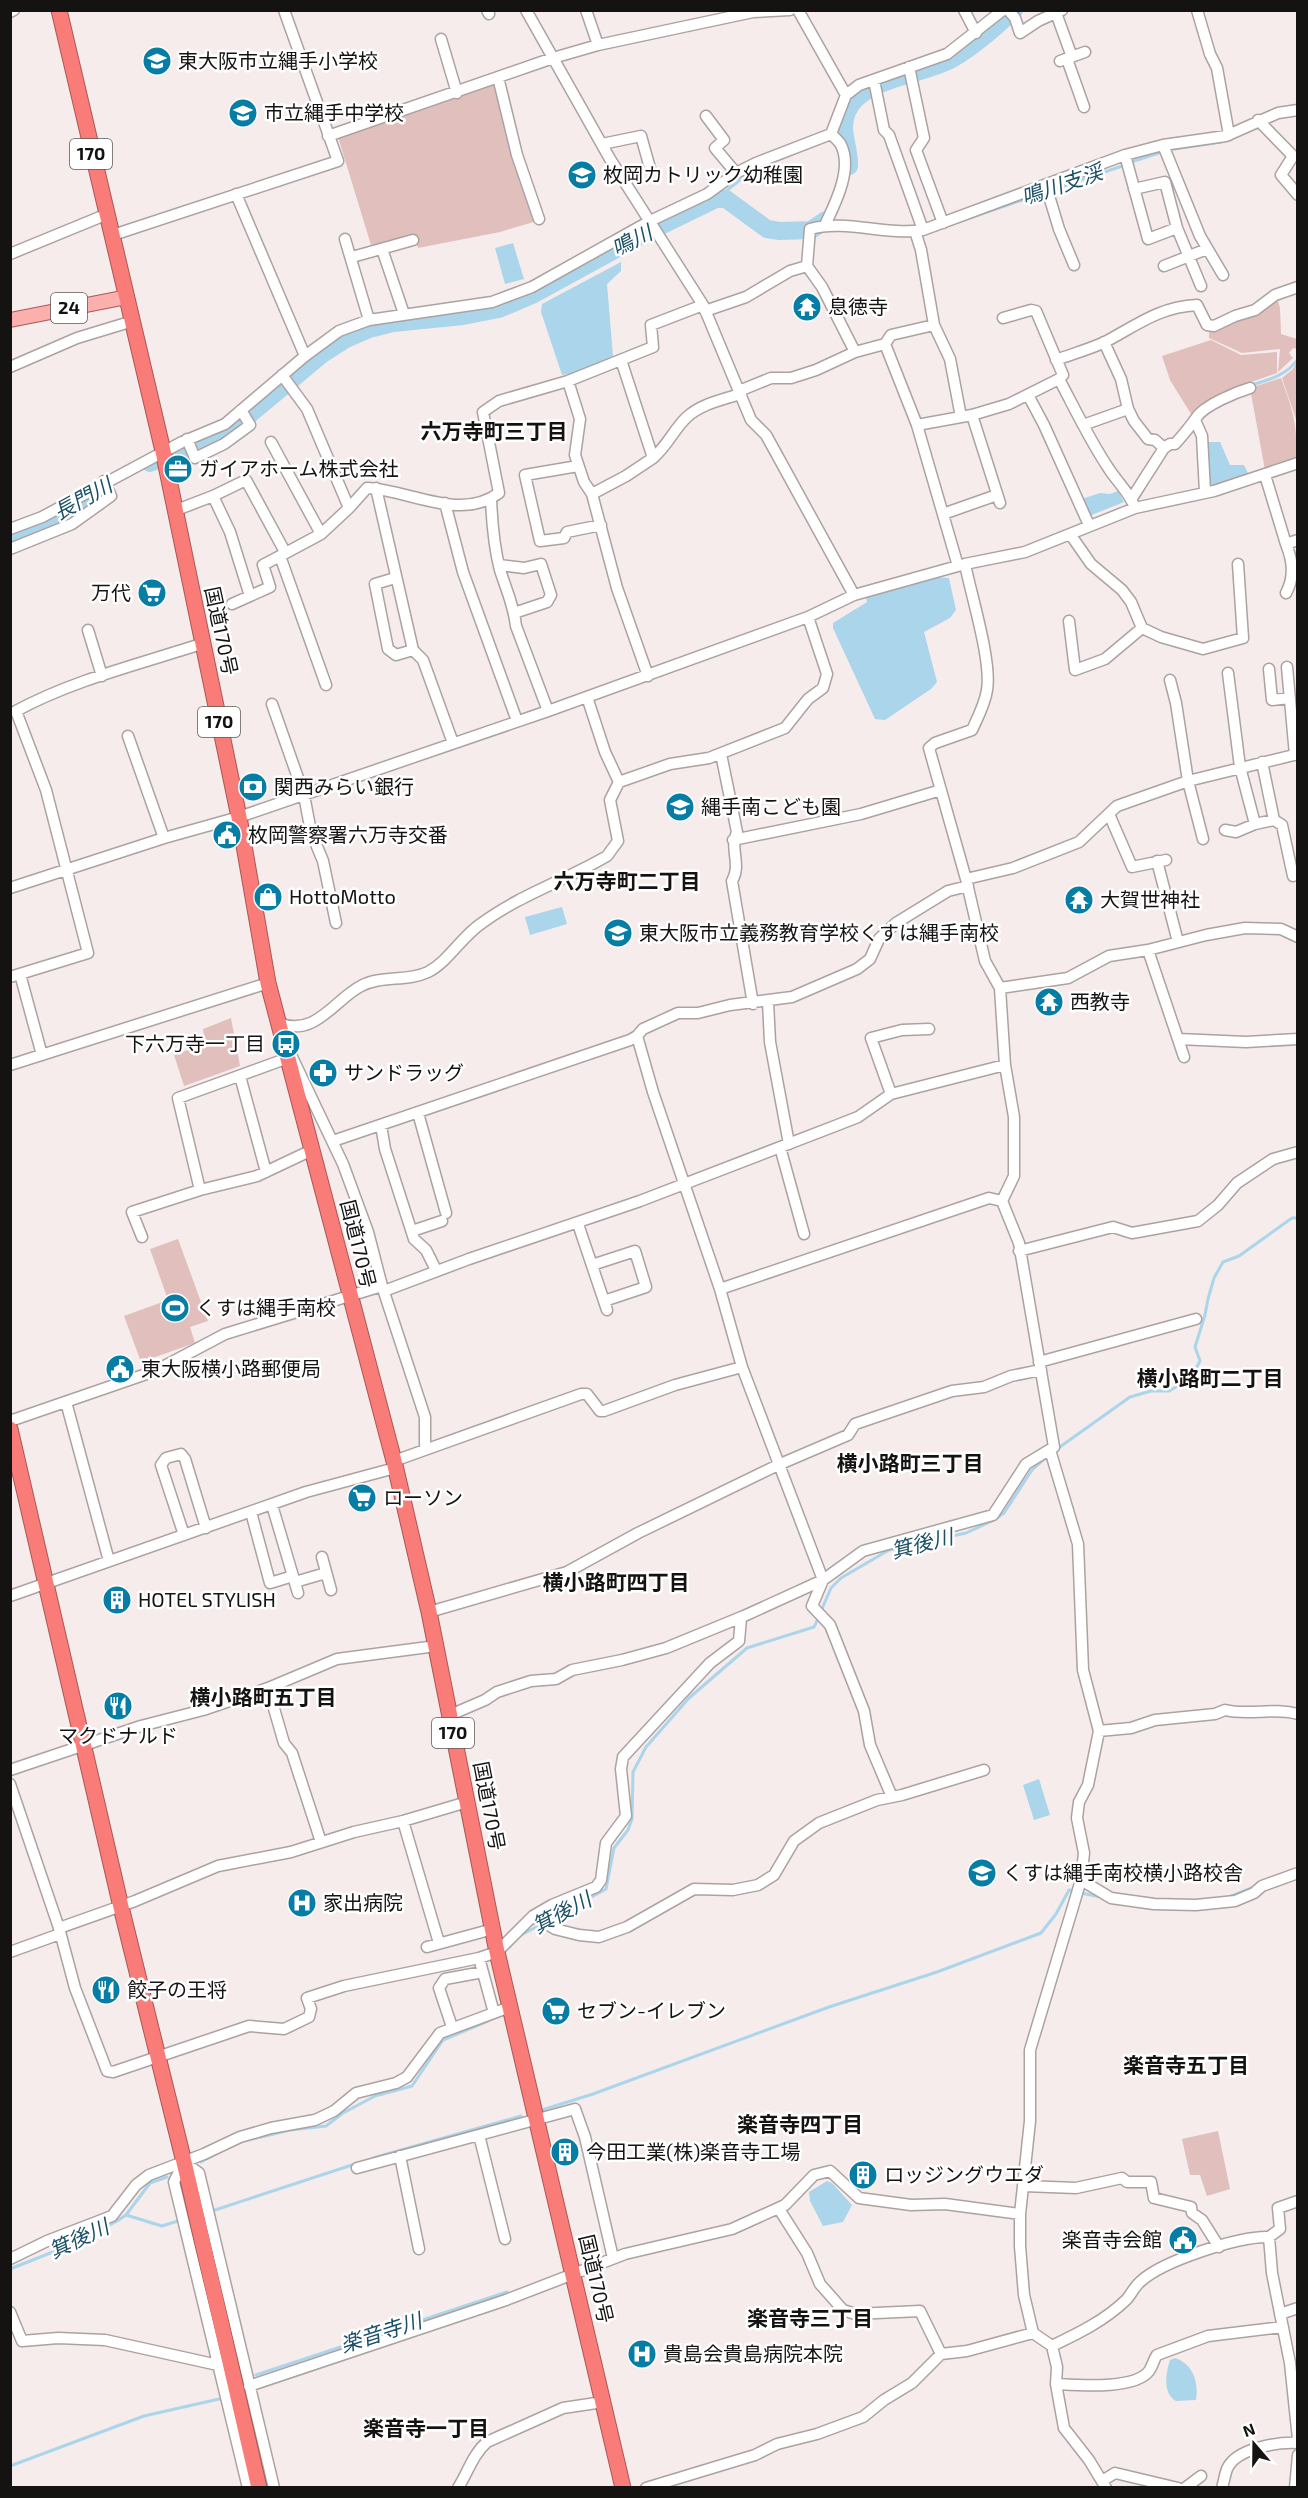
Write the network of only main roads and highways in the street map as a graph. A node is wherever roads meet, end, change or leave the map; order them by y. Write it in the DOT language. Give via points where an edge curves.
graph roads {
  1 [pos="59,10"];
  2 [pos="126,297"];
  3 [pos="10,320"];
  4 [pos="10,1429"];
  5 [pos="260,2487"];
  6 [pos="623,2487"];
  1 -- 2 [label="highway, 国道170号 / 170"];
  2 -- 3 [label="main road, 24"];
  2 -- 6 [label="highway, 国道170号 / 170" via="239,817 268,983 395,1465 429,1612 497,1952"];
  4 -- 5 [label="highway"];
}
